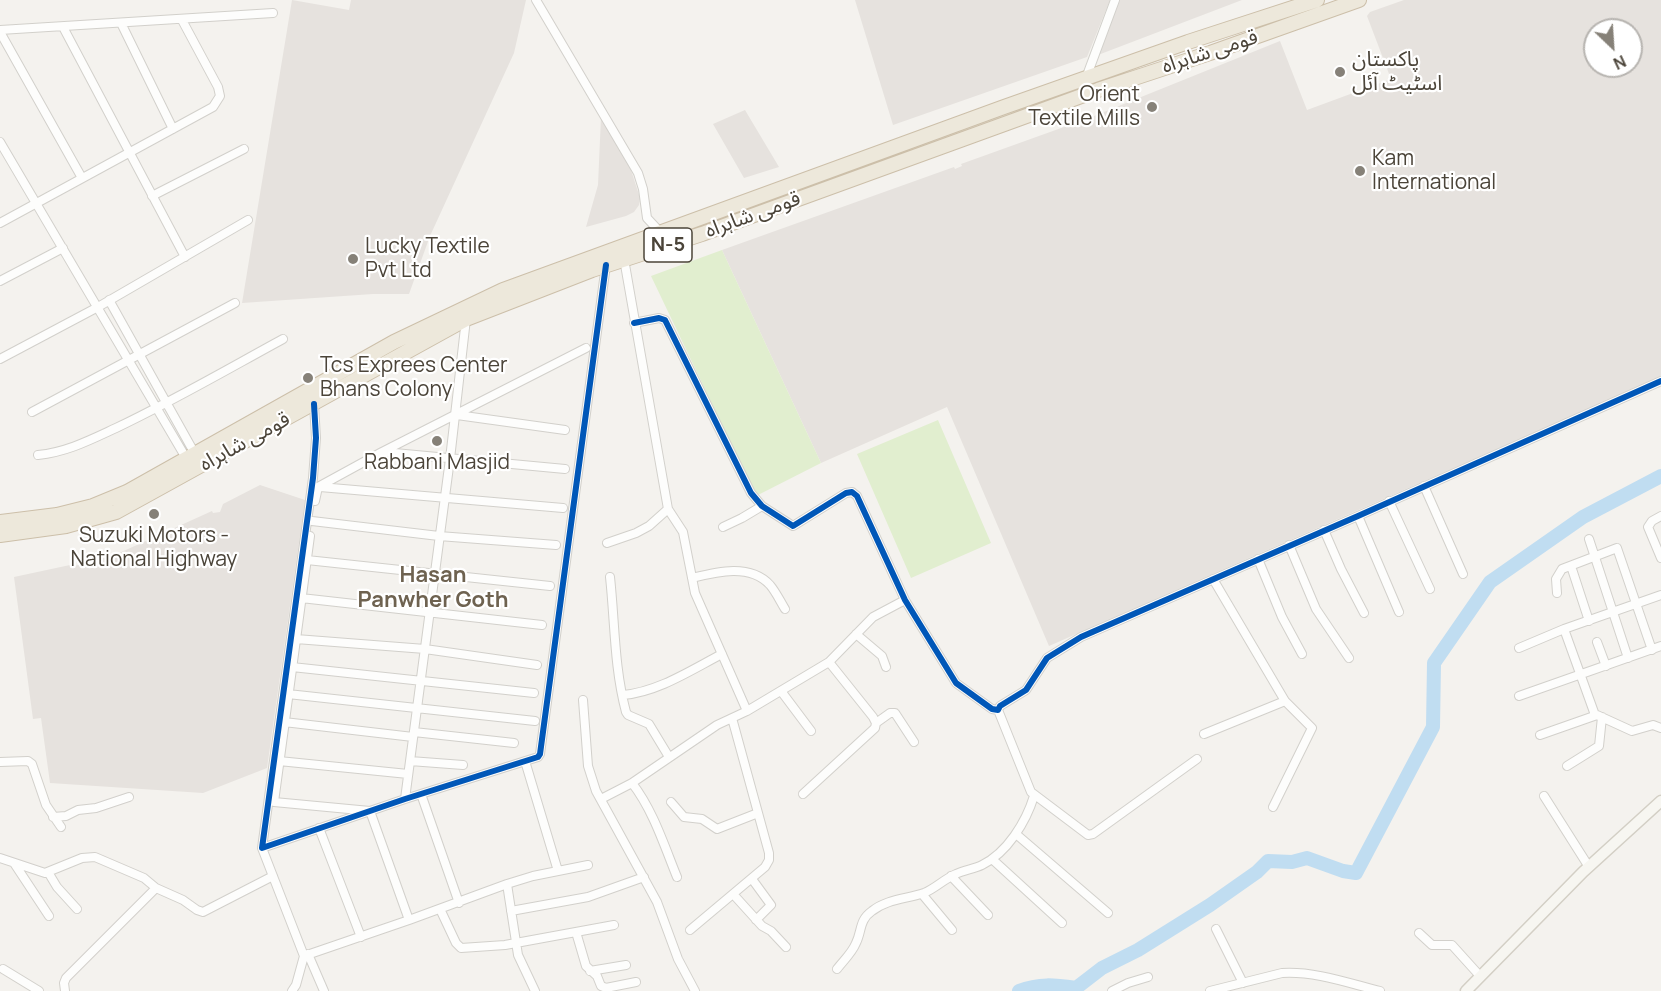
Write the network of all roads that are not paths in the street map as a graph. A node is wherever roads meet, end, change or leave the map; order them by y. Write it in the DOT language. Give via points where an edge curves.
graph roads {
  1 [pos="536,0"];
  2 [pos="1115,0"];
  3 [pos="1315,0"];
  4 [pos="1359,0"];
  5 [pos="273,13"];
  6 [pos="182,20"];
  7 [pos="121,23"];
  8 [pos="63,27"];
  9 [pos="0,31"];
  10 [pos="1086,78"];
  11 [pos="173,129"];
  12 [pos="1,148"];
  13 [pos="244,149"];
  14 [pos="129,153"];
  15 [pos="82,178"];
  16 [pos="152,196"];
  17 [pos="36,203"];
  18 [pos="248,220"];
  19 [pos="0,223"];
  20 [pos="661,233"];
  21 [pos="63,248"];
  22 [pos="185,257"];
  23 [pos="624,259"];
  24 [pos="606,265"];
  25 [pos="0,280"];
  26 [pos="109,300"];
  27 [pos="235,303"];
  28 [pos="98,307"];
  29 [pos="466,319"];
  30 [pos="634,323"];
  31 [pos="283,339"];
  32 [pos="586,348"];
  33 [pos="140,354"];
  34 [pos="0,359"];
  35 [pos="129,360"];
  36 [pos="1661,381"];
  37 [pos="166,402"];
  38 [pos="314,404"];
  39 [pos="157,408"];
  40 [pos="32,412"];
  41 [pos="455,415"];
  42 [pos="565,430"];
  43 [pos="382,452"];
  44 [pos="38,455"];
  45 [pos="191,456"];
  46 [pos="450,459"];
  47 [pos="565,469"];
  48 [pos="1424,486"];
  49 [pos="318,487"];
  50 [pos="445,497"];
  51 [pos="1389,501"];
  52 [pos="762,506"];
  53 [pos="563,508"];
  54 [pos="668,509"];
  55 [pos="1358,516"];
  56 [pos="1661,516"];
  57 [pos="312,521"];
  58 [pos="0,522"];
  59 [pos="723,527"];
  60 [pos="1324,530"];
  61 [pos="0,535"];
  62 [pos="439,536"];
  63 [pos="1588,539"];
  64 [pos="607,543"];
  65 [pos="556,545"];
  66 [pos="1289,545"];
  67 [pos="1594,557"];
  68 [pos="1661,558"];
  69 [pos="1258,559"];
  70 [pos="307,560"];
  71 [pos="1571,566"];
  72 [pos="434,573"];
  73 [pos="1463,574"];
  74 [pos="610,577"];
  75 [pos="692,578"];
  76 [pos="1213,579"];
  77 [pos="550,586"];
  78 [pos="1430,589"];
  79 [pos="1557,593"];
  80 [pos="1661,595"];
  81 [pos="301,598"];
  82 [pos="905,600"];
  83 [pos="1636,604"];
  84 [pos="785,609"];
  85 [pos="1399,612"];
  86 [pos="1613,612"];
  87 [pos="429,613"];
  88 [pos="1364,613"];
  89 [pos="1589,621"];
  90 [pos="542,625"];
  91 [pos="1564,629"];
  92 [pos="856,634"];
  93 [pos="296,639"];
  94 [pos="1596,642"];
  95 [pos="1661,646"];
  96 [pos="1519,648"];
  97 [pos="424,649"];
  98 [pos="1652,650"];
  99 [pos="722,654"];
  100 [pos="1302,654"];
  101 [pos="1349,658"];
  102 [pos="1628,658"];
  103 [pos="829,662"];
  104 [pos="537,665"];
  105 [pos="292,666"];
  106 [pos="1606,666"];
  107 [pos="886,667"];
  108 [pos="1581,674"];
  109 [pos="420,681"];
  110 [pos="781,691"];
  111 [pos="534,693"];
  112 [pos="288,694"];
  113 [pos="623,695"];
  114 [pos="1519,696"];
  115 [pos="583,700"];
  116 [pos="1285,700"];
  117 [pos="417,708"];
  118 [pos="998,710"];
  119 [pos="747,711"];
  120 [pos="1598,716"];
  121 [pos="732,718"];
  122 [pos="535,721"];
  123 [pos="284,722"];
  124 [pos="876,723"];
  125 [pos="1661,728"];
  126 [pos="811,731"];
  127 [pos="413,734"];
  128 [pos="1204,734"];
  129 [pos="1540,735"];
  130 [pos="914,742"];
  131 [pos="514,743"];
  132 [pos="669,757"];
  133 [pos="1197,759"];
  134 [pos="279,761"];
  135 [pos="410,761"];
  136 [pos="525,761"];
  137 [pos="0,762"];
  138 [pos="463,765"];
  139 [pos="1567,766"];
  140 [pos="408,774"];
  141 [pos="632,783"];
  142 [pos="421,794"];
  143 [pos="803,794"];
  144 [pos="1034,796"];
  145 [pos="1544,796"];
  146 [pos="129,797"];
  147 [pos="405,799"];
  148 [pos="601,799"];
  149 [pos="1661,801"];
  150 [pos="671,802"];
  151 [pos="1273,807"];
  152 [pos="370,810"];
  153 [pos="758,813"];
  154 [pos="53,817"];
  155 [pos="61,827"];
  156 [pos="319,828"];
  157 [pos="1016,834"];
  158 [pos="262,848"];
  159 [pos="0,858"];
  160 [pos="992,859"];
  161 [pos="13,862"];
  162 [pos="588,865"];
  163 [pos="1589,867"];
  164 [pos="558,871"];
  165 [pos="48,872"];
  166 [pos="273,876"];
  167 [pos="951,876"];
  168 [pos="644,877"];
  169 [pos="677,877"];
  170 [pos="752,879"];
  171 [pos="507,884"];
  172 [pos="156,888"];
  173 [pos="733,894"];
  174 [pos="922,894"];
  175 [pos="459,903"];
  176 [pos="77,909"];
  177 [pos="440,909"];
  178 [pos="511,910"];
  179 [pos="1108,913"];
  180 [pos="988,915"];
  181 [pos="49,916"];
  182 [pos="409,920"];
  183 [pos="756,920"];
  184 [pos="1062,923"];
  185 [pos="614,925"];
  186 [pos="1216,929"];
  187 [pos="690,930"];
  188 [pos="952,930"];
  189 [pos="576,932"];
  190 [pos="1419,933"];
  191 [pos="361,937"];
  192 [pos="516,943"];
  193 [pos="786,947"];
  194 [pos="306,955"];
  195 [pos="626,965"];
  196 [pos="3,969"];
  197 [pos="837,969"];
  198 [pos="590,971"];
  199 [pos="1480,976"];
  200 [pos="1148,977"];
  201 [pos="636,982"];
  202 [pos="1242,986"];
  203 [pos="39,991"];
  204 [pos="65,991"];
  205 [pos="292,991"];
  206 [pos="324,991"];
  207 [pos="536,991"];
  208 [pos="695,991"];
  209 [pos="1112,991"];
  210 [pos="1210,991"];
  211 [pos="1380,991"];
  212 [pos="1466,991"];
  1 -- 20 [label="street" via="638,173 647,218"];
  2 -- 10 [label="street"];
  3 -- 10 [label="highway, قومی شاہراہ / N-5"];
  4 -- 23 [label="highway, قومی شاہراہ / N-5"];
  5 -- 6 [label="street"];
  6 -- 7 [label="street"];
  6 -- 11 [label="street" via="220,96 213,107"];
  7 -- 8 [label="street"];
  7 -- 11 [label="street"];
  8 -- 9 [label="street"];
  8 -- 14 [label="street"];
  9 -- 15 [label="street"];
  10 -- 20 [label="highway, قومی شاہراہ / N-5"];
  11 -- 14 [label="street"];
  12 -- 17 [label="street"];
  13 -- 16 [label="street"];
  14 -- 15 [label="street"];
  14 -- 16 [label="street"];
  15 -- 17 [label="street"];
  16 -- 22 [label="street"];
  17 -- 19 [label="street"];
  17 -- 21 [label="street"];
  18 -- 22 [label="street"];
  20 -- 45 [label="highway, قومی شاہراہ / N-5" via="503,290 462,309 396,341"];
  21 -- 25 [label="street"];
  21 -- 28 [label="street"];
  22 -- 26 [label="street"];
  23 -- 24 [label="highway, قومی شاہراہ / N-5"];
  23 -- 30 [label="street"];
  24 -- 29 [label="highway, قومی شاہراہ / N-5"];
  24 -- 136 [label="street" via="541,751 538,757"];
  26 -- 28 [label="street"];
  26 -- 33 [label="street"];
  27 -- 33 [label="street"];
  28 -- 34 [label="street"];
  28 -- 35 [label="street"];
  29 -- 38 [label="highway, قومی شاہراہ / N-5"];
  29 -- 41 [label="street"];
  30 -- 52 [label="street" via="659,318 665,321 751,493"];
  30 -- 54 [label="street"];
  31 -- 37 [label="street"];
  32 -- 41 [label="street"];
  33 -- 35 [label="street"];
  33 -- 37 [label="street"];
  35 -- 39 [label="street"];
  35 -- 40 [label="street"];
  36 -- 48 [label="street"];
  37 -- 39 [label="street"];
  37 -- 45 [label="street"];
  38 -- 61 [label="highway, قومی شاہراہ / N-5" via="116,512 66,526"];
  38 -- 158 [label="street" via="313,478"];
  39 -- 44 [label="street" via="80,445"];
  39 -- 45 [label="street"];
  41 -- 42 [label="street"];
  41 -- 43 [label="street"];
  41 -- 46 [label="street"];
  43 -- 46 [label="street"];
  43 -- 49 [label="street"];
  45 -- 58 [label="highway, قومی شاہراہ / N-5" via="93,506"];
  46 -- 47 [label="street"];
  46 -- 50 [label="street"];
  48 -- 51 [label="street"];
  48 -- 73 [label="street"];
  49 -- 50 [label="street"];
  49 -- 57 [label="street"];
  50 -- 53 [label="street"];
  50 -- 62 [label="street"];
  51 -- 55 [label="street"];
  51 -- 78 [label="street"];
  52 -- 59 [label="street"];
  52 -- 82 [label="street" via="793,526 852,492"];
  54 -- 64 [label="street" via="649,526"];
  54 -- 75 [label="street" via="683,532"];
  55 -- 60 [label="street"];
  55 -- 85 [label="street"];
  56 -- 68 [label="street" via="1648,527"];
  57 -- 62 [label="street"];
  57 -- 70 [label="street"];
  60 -- 66 [label="street"];
  60 -- 88 [label="street"];
  62 -- 65 [label="street"];
  62 -- 72 [label="street"];
  63 -- 67 [label="street"];
  66 -- 69 [label="street"];
  66 -- 101 [label="street" via="1316,609"];
  67 -- 71 [label="street"];
  67 -- 83 [label="street" via="1617,548"];
  67 -- 86 [label="street"];
  69 -- 76 [label="street"];
  69 -- 100 [label="street"];
  70 -- 72 [label="street"];
  70 -- 81 [label="street"];
  71 -- 79 [label="street" via="1558,573"];
  71 -- 89 [label="street"];
  72 -- 77 [label="street"];
  72 -- 87 [label="street"];
  74 -- 113 [label="street" via="613,638"];
  75 -- 84 [label="street" via="722,571 758,576 769,584"];
  75 -- 99 [label="street"];
  76 -- 116 [label="street"];
  76 -- 118 [label="street" via="1060,649 1047,658 1026,690"];
  80 -- 83 [label="street"];
  81 -- 87 [label="street"];
  81 -- 93 [label="street"];
  82 -- 92 [label="street" via="873,617"];
  82 -- 118 [label="street" via="956,682"];
  83 -- 86 [label="street"];
  83 -- 98 [label="street"];
  86 -- 89 [label="street"];
  86 -- 102 [label="street"];
  87 -- 90 [label="street"];
  87 -- 97 [label="street"];
  89 -- 91 [label="street"];
  91 -- 96 [label="street"];
  91 -- 108 [label="street"];
  92 -- 103 [label="street"];
  92 -- 107 [label="street" via="882,656"];
  93 -- 97 [label="street"];
  93 -- 105 [label="street"];
  94 -- 106 [label="street"];
  95 -- 98 [label="street"];
  97 -- 104 [label="street"];
  97 -- 109 [label="street"];
  98 -- 102 [label="street"];
  99 -- 113 [label="street" via="662,685"];
  99 -- 119 [label="street"];
  102 -- 106 [label="street"];
  103 -- 110 [label="street"];
  103 -- 124 [label="street"];
  105 -- 109 [label="street"];
  105 -- 112 [label="street"];
  106 -- 108 [label="street"];
  108 -- 114 [label="street"];
  108 -- 120 [label="street"];
  109 -- 111 [label="street"];
  109 -- 117 [label="street"];
  110 -- 119 [label="street"];
  110 -- 126 [label="street"];
  112 -- 117 [label="street"];
  112 -- 123 [label="street"];
  113 -- 132 [label="street" via="628,715 649,724"];
  115 -- 148 [label="street" via="588,766"];
  116 -- 128 [label="street"];
  116 -- 151 [label="street" via="1312,728"];
  117 -- 122 [label="street"];
  117 -- 127 [label="street"];
  118 -- 144 [label="street"];
  119 -- 121 [label="street"];
  120 -- 125 [label="street" via="1632,731 1653,725"];
  120 -- 129 [label="street"];
  120 -- 139 [label="street" via="1599,746"];
  121 -- 132 [label="street"];
  121 -- 153 [label="street"];
  123 -- 127 [label="street"];
  123 -- 134 [label="street"];
  124 -- 130 [label="street" via="895,713"];
  124 -- 143 [label="street"];
  127 -- 131 [label="street"];
  127 -- 135 [label="street"];
  132 -- 141 [label="street"];
  133 -- 144 [label="street" via="1091,835"];
  134 -- 140 [label="street"];
  134 -- 152 [label="street" via="274,802"];
  135 -- 138 [label="street"];
  135 -- 140 [label="street"];
  136 -- 142 [label="street"];
  136 -- 164 [label="street"];
  137 -- 154 [label="street" via="32,764"];
  140 -- 147 [label="street"];
  141 -- 148 [label="street"];
  141 -- 169 [label="street" via="651,815"];
  142 -- 147 [label="street"];
  142 -- 175 [label="street"];
  144 -- 157 [label="street"];
  145 -- 163 [label="street"];
  146 -- 154 [label="street"];
  147 -- 152 [label="street"];
  148 -- 168 [label="street"];
  149 -- 163 [label="street"];
  150 -- 153 [label="street" via="684,817 702,819 717,829"];
  152 -- 156 [label="street"];
  152 -- 182 [label="street"];
  153 -- 170 [label="street" via="769,860"];
  154 -- 155 [label="street"];
  156 -- 158 [label="street"];
  156 -- 191 [label="street"];
  157 -- 160 [label="street"];
  157 -- 179 [label="street"];
  158 -- 166 [label="street"];
  159 -- 161 [label="street"];
  160 -- 167 [label="street"];
  160 -- 184 [label="street"];
  161 -- 165 [label="street"];
  161 -- 181 [label="street"];
  162 -- 164 [label="street"];
  163 -- 199 [label="street"];
  164 -- 171 [label="street"];
  165 -- 172 [label="street" via="95,857 144,878"];
  165 -- 176 [label="street"];
  166 -- 172 [label="street" via="203,912"];
  166 -- 194 [label="street"];
  167 -- 174 [label="street"];
  167 -- 180 [label="street"];
  168 -- 178 [label="street" via="588,897"];
  168 -- 208 [label="street"];
  170 -- 173 [label="street"];
  170 -- 183 [label="street" via="771,905"];
  171 -- 175 [label="street"];
  171 -- 178 [label="street"];
  172 -- 204 [label="street" via="66,978"];
  173 -- 183 [label="street"];
  173 -- 187 [label="street"];
  174 -- 188 [label="street"];
  174 -- 197 [label="street" via="893,900 872,910 861,921 856,943"];
  175 -- 177 [label="street"];
  177 -- 182 [label="street"];
  177 -- 192 [label="street" via="461,948"];
  178 -- 192 [label="street"];
  182 -- 191 [label="street"];
  183 -- 193 [label="street"];
  185 -- 189 [label="street"];
  186 -- 202 [label="street"];
  189 -- 192 [label="street"];
  189 -- 198 [label="street"];
  190 -- 199 [label="street" via="1432,945 1452,945"];
  191 -- 194 [label="street"];
  192 -- 207 [label="street" via="521,963"];
  194 -- 205 [label="street"];
  194 -- 206 [label="street"];
  195 -- 198 [label="street"];
  196 -- 203 [label="street"];
  198 -- 201 [label="street" via="603,988"];
  199 -- 212 [label="street"];
  200 -- 209 [label="street"];
  202 -- 210 [label="street"];
  202 -- 211 [label="street" via="1293,972"];
}
